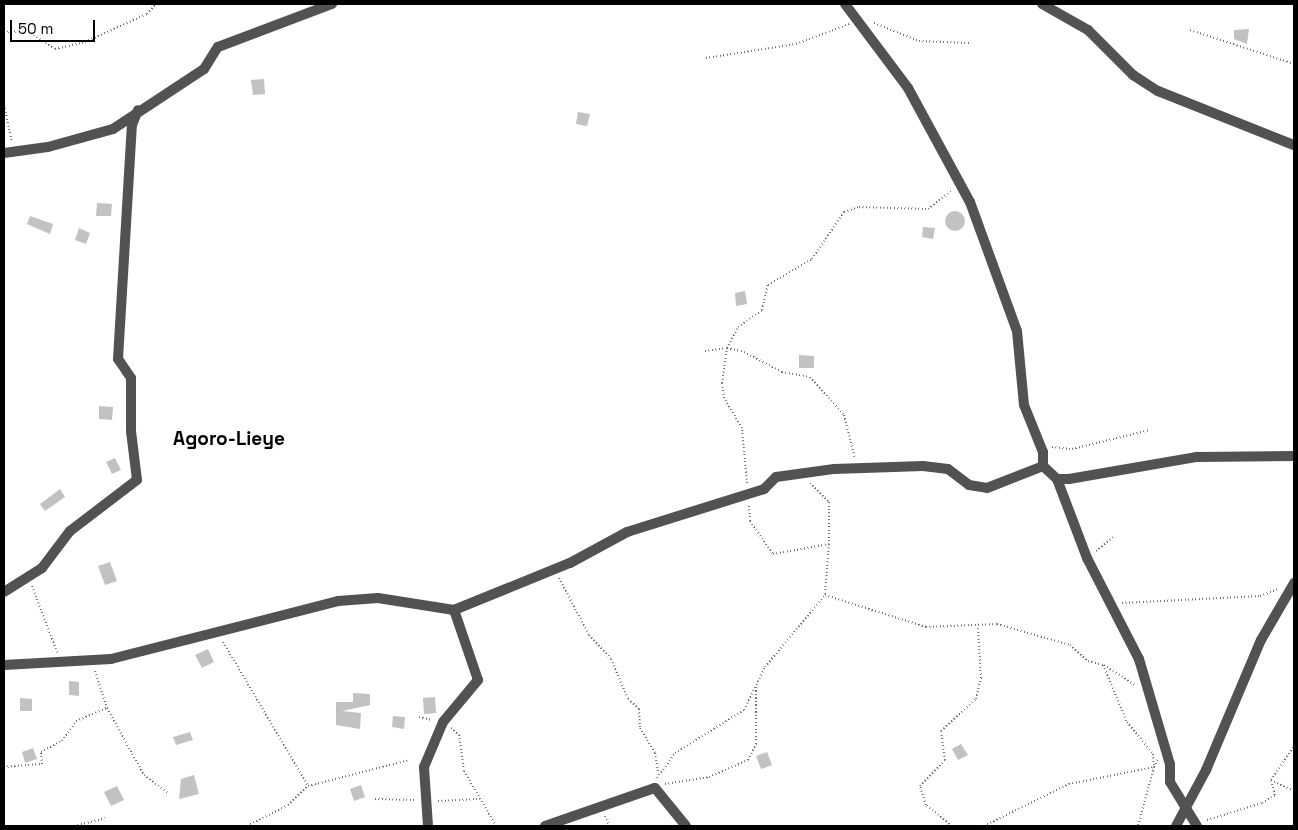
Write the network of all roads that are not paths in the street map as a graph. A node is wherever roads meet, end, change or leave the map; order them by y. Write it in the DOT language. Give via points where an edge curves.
graph roads {
  1 [pos="332,4"];
  2 [pos="845,4"];
  3 [pos="1042,4"];
  4 [pos="138,110"];
  5 [pos="1294,145"];
  6 [pos="9,152"];
  7 [pos="1294,456"];
  8 [pos="1043,466"];
  9 [pos="1057,479"];
  10 [pos="1294,583"];
  11 [pos="4,592"];
  12 [pos="454,610"];
  13 [pos="4,665"];
  14 [pos="1185,805"];
  15 [pos="1196,824"];
  16 [pos="428,826"];
  17 [pos="545,826"];
  18 [pos="686,826"];
  19 [pos="1176,826"];
  1 -- 4 [label="street" via="218,47 204,69"];
  2 -- 8 [label="street" via="863,21 902,78 954,168 1010,309 1020,346 1024,404 1040,443"];
  3 -- 5 [label="street" via="1088,30 1133,75 1158,91"];
  4 -- 6 [label="street" via="113,129"];
  4 -- 11 [label="street" via="132,125 118,359 130,378 130,431 139,474 123,494 70,531 51,552 50,561"];
  7 -- 9 [label="street" via="1197,458"];
  8 -- 9 [label="street"];
  8 -- 12 [label="street" via="987,488 968,485 941,468 854,468 776,477 764,489 748,491 627,532 553,569"];
  9 -- 14 [label="street" via="1087,558 1150,690 1162,747 1170,764 1170,782"];
  10 -- 14 [label="street" via="1261,640 1206,770"];
  12 -- 13 [label="street" via="367,598 338,601 92,662"];
  12 -- 16 [label="street" via="478,680 443,722 424,767"];
  14 -- 15 [label="street"];
  14 -- 19 [label="street"];
  17 -- 18 [label="street" via="655,788"];
}
